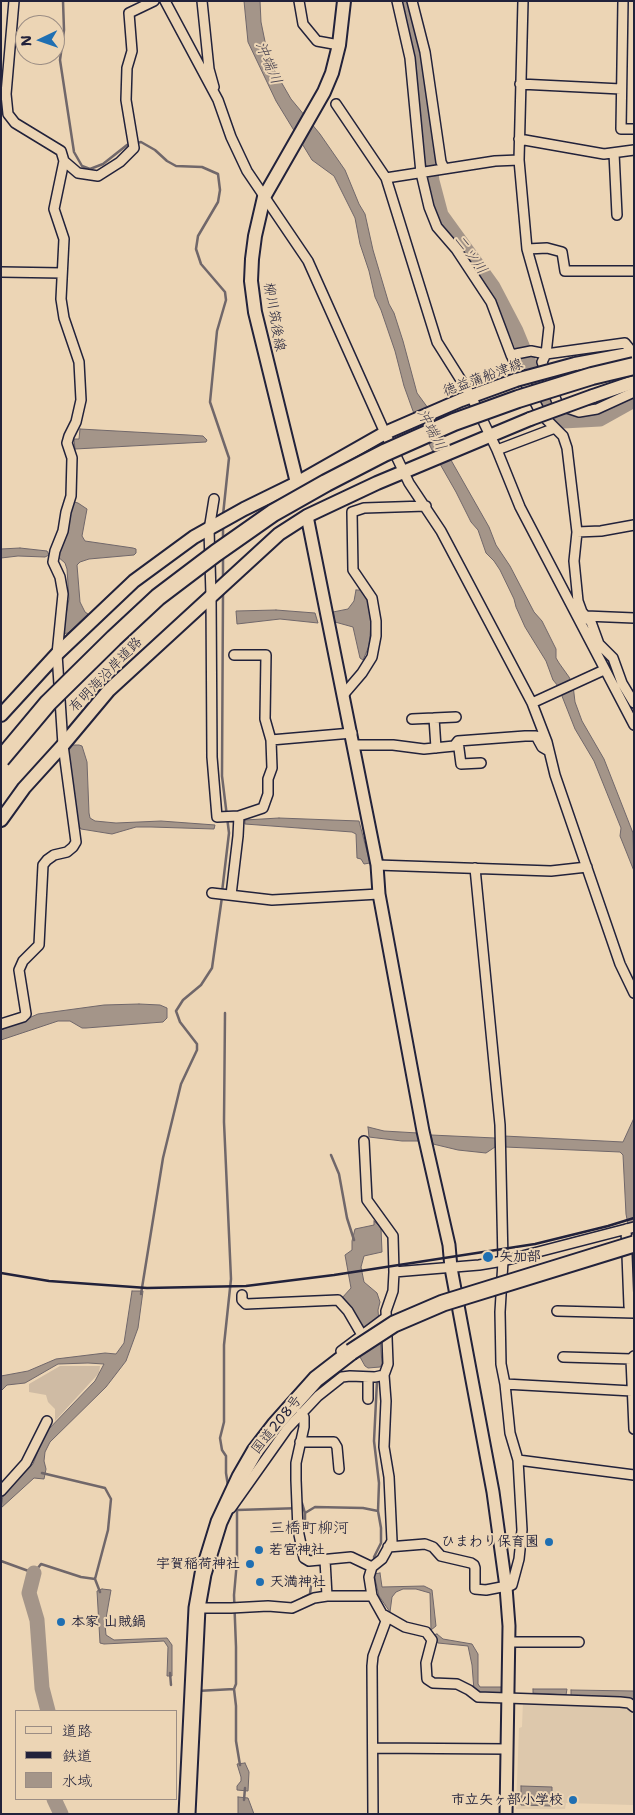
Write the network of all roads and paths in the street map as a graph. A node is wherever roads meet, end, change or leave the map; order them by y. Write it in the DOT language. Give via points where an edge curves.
graph roads {
  1 [pos="14,1"];
  2 [pos="154,1"];
  3 [pos="165,1"];
  4 [pos="202,1"];
  5 [pos="299,1"];
  6 [pos="344,1"];
  7 [pos="397,1"];
  8 [pos="412,1"];
  9 [pos="523,1"];
  10 [pos="623,1"];
  11 [pos="340,45"];
  12 [pos="520,84"];
  13 [pos="622,89"];
  14 [pos="218,100"];
  15 [pos="336,104"];
  16 [pos="634,129"];
  17 [pos="519,139"];
  18 [pos="634,150"];
  19 [pos="614,153"];
  20 [pos="519,160"];
  21 [pos="64,161"];
  22 [pos="444,168"];
  23 [pos="421,172"];
  24 [pos="386,178"];
  25 [pos="267,192"];
  26 [pos="617,215"];
  27 [pos="527,248"];
  28 [pos="634,271"];
  29 [pos="1,272"];
  30 [pos="62,273"];
  31 [pos="546,354"];
  32 [pos="511,355"];
  33 [pos="634,358"];
  34 [pos="634,382"];
  35 [pos="634,392"];
  36 [pos="466,398"];
  37 [pos="555,428"];
  38 [pos="389,431"];
  39 [pos="486,437"];
  40 [pos="497,450"];
  41 [pos="406,471"];
  42 [pos="297,483"];
  43 [pos="214,499"];
  44 [pos="426,506"];
  45 [pos="306,516"];
  46 [pos="634,526"];
  47 [pos="212,527"];
  48 [pos="577,532"];
  49 [pos="211,595"];
  50 [pos="586,616"];
  51 [pos="634,618"];
  52 [pos="57,654"];
  53 [pos="234,655"];
  54 [pos="601,671"];
  55 [pos="344,694"];
  56 [pos="535,701"];
  57 [pos="634,703"];
  58 [pos="1,715"];
  59 [pos="456,717"];
  60 [pos="434,718"];
  61 [pos="412,719"];
  62 [pos="634,725"];
  63 [pos="352,733"];
  64 [pos="271,740"];
  65 [pos="458,741"];
  66 [pos="63,745"];
  67 [pos="354,745"];
  68 [pos="436,748"];
  69 [pos="549,751"];
  70 [pos="1,752"];
  71 [pos="1,759"];
  72 [pos="481,763"];
  73 [pos="236,816"];
  74 [pos="1,820"];
  75 [pos="377,865"];
  76 [pos="587,867"];
  77 [pos="475,868"];
  78 [pos="214,894"];
  79 [pos="378,894"];
  80 [pos="229,895"];
  81 [pos="634,993"];
  82 [pos="1,1024"];
  83 [pos="364,1142"];
  84 [pos="630,1228"];
  85 [pos="634,1244"];
  86 [pos="503,1261"];
  87 [pos="451,1268"];
  88 [pos="394,1272"];
  89 [pos="242,1295"];
  90 [pos="557,1312"];
  91 [pos="634,1313"];
  92 [pos="383,1319"];
  93 [pos="356,1342"];
  94 [pos="562,1357"];
  95 [pos="633,1357"];
  96 [pos="384,1375"];
  97 [pos="364,1376"];
  98 [pos="322,1380"];
  99 [pos="505,1384"];
  100 [pos="632,1391"];
  101 [pos="368,1399"];
  102 [pos="302,1413"];
  103 [pos="47,1421"];
  104 [pos="634,1429"];
  105 [pos="300,1442"];
  106 [pos="518,1460"];
  107 [pos="339,1469"];
  108 [pos="634,1475"];
  109 [pos="236,1486"];
  110 [pos="1,1491"];
  111 [pos="388,1547"];
  112 [pos="325,1560"];
  113 [pos="372,1567"];
  114 [pos="506,1587"];
  115 [pos="327,1596"];
  116 [pos="372,1596"];
  117 [pos="197,1608"];
  118 [pos="384,1615"];
  119 [pos="509,1642"];
  120 [pos="579,1642"];
  121 [pos="508,1698"];
  122 [pos="634,1707"];
  123 [pos="373,1748"];
  124 [pos="507,1749"];
  125 [pos="187,1814"];
  126 [pos="373,1814"];
  127 [pos="506,1814"];
  1 -- 21 [label="street" via="6,94 8,114 15,123 61,151"];
  2 -- 21 [label="street" via="129,13 132,51 127,68 126,100 134,148 98,176 78,173"];
  3 -- 14 [label="street"];
  4 -- 14 [label="street" via="209,69"];
  5 -- 11 [label="street" via="303,24 317,41"];
  6 -- 11 [label="main road, 柳川筑後線"];
  7 -- 23 [label="street" via="410,58"];
  8 -- 22 [label="street" via="425,52"];
  9 -- 12 [label="street"];
  10 -- 13 [label="street"];
  11 -- 25 [label="main road, 柳川筑後線" via="324,92"];
  12 -- 13 [label="street"];
  12 -- 17 [label="street"];
  13 -- 16 [label="street" via="622,129"];
  14 -- 25 [label="street" via="247,171"];
  15 -- 24 [label="street"];
  17 -- 19 [label="street"];
  17 -- 20 [label="street"];
  18 -- 19 [label="street"];
  19 -- 26 [label="street"];
  20 -- 22 [label="street"];
  20 -- 27 [label="street"];
  21 -- 30 [label="street" via="54,209 64,239"];
  22 -- 23 [label="street"];
  23 -- 24 [label="street"];
  23 -- 32 [label="street" via="437,227 456,249 491,302"];
  24 -- 36 [label="street" via="437,342"];
  25 -- 38 [label="street" via="308,261"];
  25 -- 42 [label="main road, 柳川筑後線" via="255,236 251,281 255,312"];
  27 -- 28 [label="street" via="562,252 565,271"];
  27 -- 31 [label="street" via="549,328"];
  29 -- 30 [label="street"];
  30 -- 52 [label="street" via="64,318 79,362 81,400 67,443 72,458 71,496 63,531 54,551 63,594"];
  31 -- 32 [label="street" via="531,351"];
  31 -- 33 [label="street" via="625,343"];
  31 -- 35 [label="street" via="542,362 558,405 579,412 597,409"];
  32 -- 37 [label="street" via="541,414"];
  33 -- 36 [label="main road, 徳益蒲船津線, bridge" via="575,364"];
  33 -- 70 [label="highway" via="452,418 324,478 270,510 156,593 110,634 45,700"];
  33 -- 71 [label="highway, bridge" via="592,376 454,422 384,453 273,513 158,597 48,703"];
  34 -- 39 [label="main road, bridge"];
  36 -- 38 [label="main road, 徳益蒲船津線"];
  36 -- 39 [label="street"];
  37 -- 40 [label="street"];
  37 -- 48 [label="street" via="567,448"];
  38 -- 41 [label="street"];
  38 -- 42 [label="main road, 徳益蒲船津線"];
  39 -- 40 [label="street"];
  39 -- 41 [label="main road"];
  40 -- 54 [label="street" via="520,507"];
  41 -- 44 [label="street"];
  41 -- 45 [label="main road"];
  42 -- 45 [label="main road, 柳川筑後線"];
  42 -- 47 [label="main road"];
  43 -- 47 [label="street"];
  44 -- 55 [label="street" via="364,508 352,512 353,570 372,598 376,636 372,657"];
  44 -- 56 [label="street"];
  45 -- 49 [label="main road, 有明海沿岸道路" via="279,534"];
  45 -- 55 [label="street"];
  46 -- 48 [label="street"];
  47 -- 49 [label="street"];
  47 -- 52 [label="main road" via="134,581"];
  48 -- 50 [label="street" via="574,569 578,601"];
  49 -- 66 [label="main road, 有明海沿岸道路" via="109,690"];
  49 -- 73 [label="street" via="212,757 217,818"];
  50 -- 51 [label="street"];
  50 -- 57 [label="street" via="599,644 613,658"];
  52 -- 58 [label="main road"];
  52 -- 66 [label="street"];
  53 -- 64 [label="street" via="266,655 265,720"];
  54 -- 56 [label="street"];
  54 -- 62 [label="street"];
  55 -- 63 [label="street"];
  56 -- 69 [label="street"];
  59 -- 60 [label="street"];
  60 -- 61 [label="street"];
  60 -- 68 [label="street"];
  63 -- 64 [label="street"];
  63 -- 67 [label="street"];
  64 -- 73 [label="street" via="272,768 263,808"];
  65 -- 68 [label="street" via="454,746"];
  65 -- 69 [label="street" via="536,736 542,747"];
  65 -- 72 [label="street" via="461,764"];
  66 -- 74 [label="main road, 有明海沿岸道路" via="24,788"];
  66 -- 82 [label="street" via="76,842 67,852 54,855 43,865 39,945 19,970 26,1014"];
  67 -- 68 [label="street"];
  67 -- 75 [label="street"];
  69 -- 76 [label="street"];
  73 -- 80 [label="street" via="238,836"];
  75 -- 77 [label="street"];
  75 -- 79 [label="street"];
  76 -- 77 [label="street" via="551,871"];
  76 -- 81 [label="street" via="620,964"];
  77 -- 86 [label="street" via="500,1125"];
  78 -- 80 [label="street"];
  79 -- 80 [label="street" via="272,900"];
  79 -- 87 [label="street"];
  83 -- 88 [label="street" via="367,1200 393,1236"];
  84 -- 86 [label="street"];
  84 -- 91 [label="street" via="629,1306"];
  85 -- 93 [label="highway, 国道208号, bridge" via="443,1303"];
  86 -- 87 [label="street"];
  86 -- 99 [label="street" via="500,1312 501,1364"];
  87 -- 88 [label="street"];
  87 -- 114 [label="street" via="493,1492"];
  88 -- 92 [label="street" via="392,1292"];
  89 -- 93 [label="street" via="246,1304 338,1300 348,1311"];
  90 -- 91 [label="street"];
  92 -- 93 [label="street"];
  92 -- 96 [label="street" via="388,1364"];
  93 -- 98 [label="street"];
  93 -- 109 [label="highway, 国道208号" via="316,1379 275,1425 255,1451"];
  94 -- 95 [label="street"];
  95 -- 100 [label="street"];
  96 -- 97 [label="street"];
  96 -- 111 [label="street" via="384,1447 392,1524 392,1541"];
  97 -- 98 [label="street"];
  97 -- 101 [label="street"];
  98 -- 102 [label="street"];
  98 -- 109 [label="street" via="280,1410 260,1434"];
  99 -- 100 [label="street"];
  99 -- 106 [label="street" via="510,1433"];
  100 -- 104 [label="street"];
  102 -- 105 [label="street" via="304,1427"];
  102 -- 109 [label="street" via="264,1459"];
  103 -- 110 [label="street" via="26,1463"];
  105 -- 107 [label="street" via="334,1442"];
  105 -- 112 [label="street" via="296,1463 298,1530 304,1558 309,1561"];
  106 -- 108 [label="street"];
  106 -- 114 [label="street" via="522,1530 512,1584"];
  109 -- 117 [label="highway, 国道208号" via="221,1516"];
  111 -- 113 [label="street" via="382,1559"];
  111 -- 114 [label="street" via="425,1544 434,1547 441,1556 474,1565 475,1589"];
  112 -- 113 [label="street" via="351,1557"];
  112 -- 115 [label="street"];
  113 -- 116 [label="street" via="369,1577"];
  114 -- 119 [label="street"];
  115 -- 116 [label="street"];
  115 -- 117 [label="street" via="292,1608"];
  116 -- 118 [label="street"];
  117 -- 125 [label="highway, 国道208号"];
  118 -- 121 [label="street" via="405,1627 426,1632 432,1640 426,1663 427,1679 433,1683 457,1684 478,1698"];
  118 -- 123 [label="street" via="386,1621 372,1666"];
  119 -- 120 [label="street"];
  119 -- 121 [label="street"];
  121 -- 122 [label="street" via="620,1702"];
  121 -- 124 [label="street"];
  123 -- 124 [label="street"];
  123 -- 126 [label="street"];
  124 -- 127 [label="street"];
}
